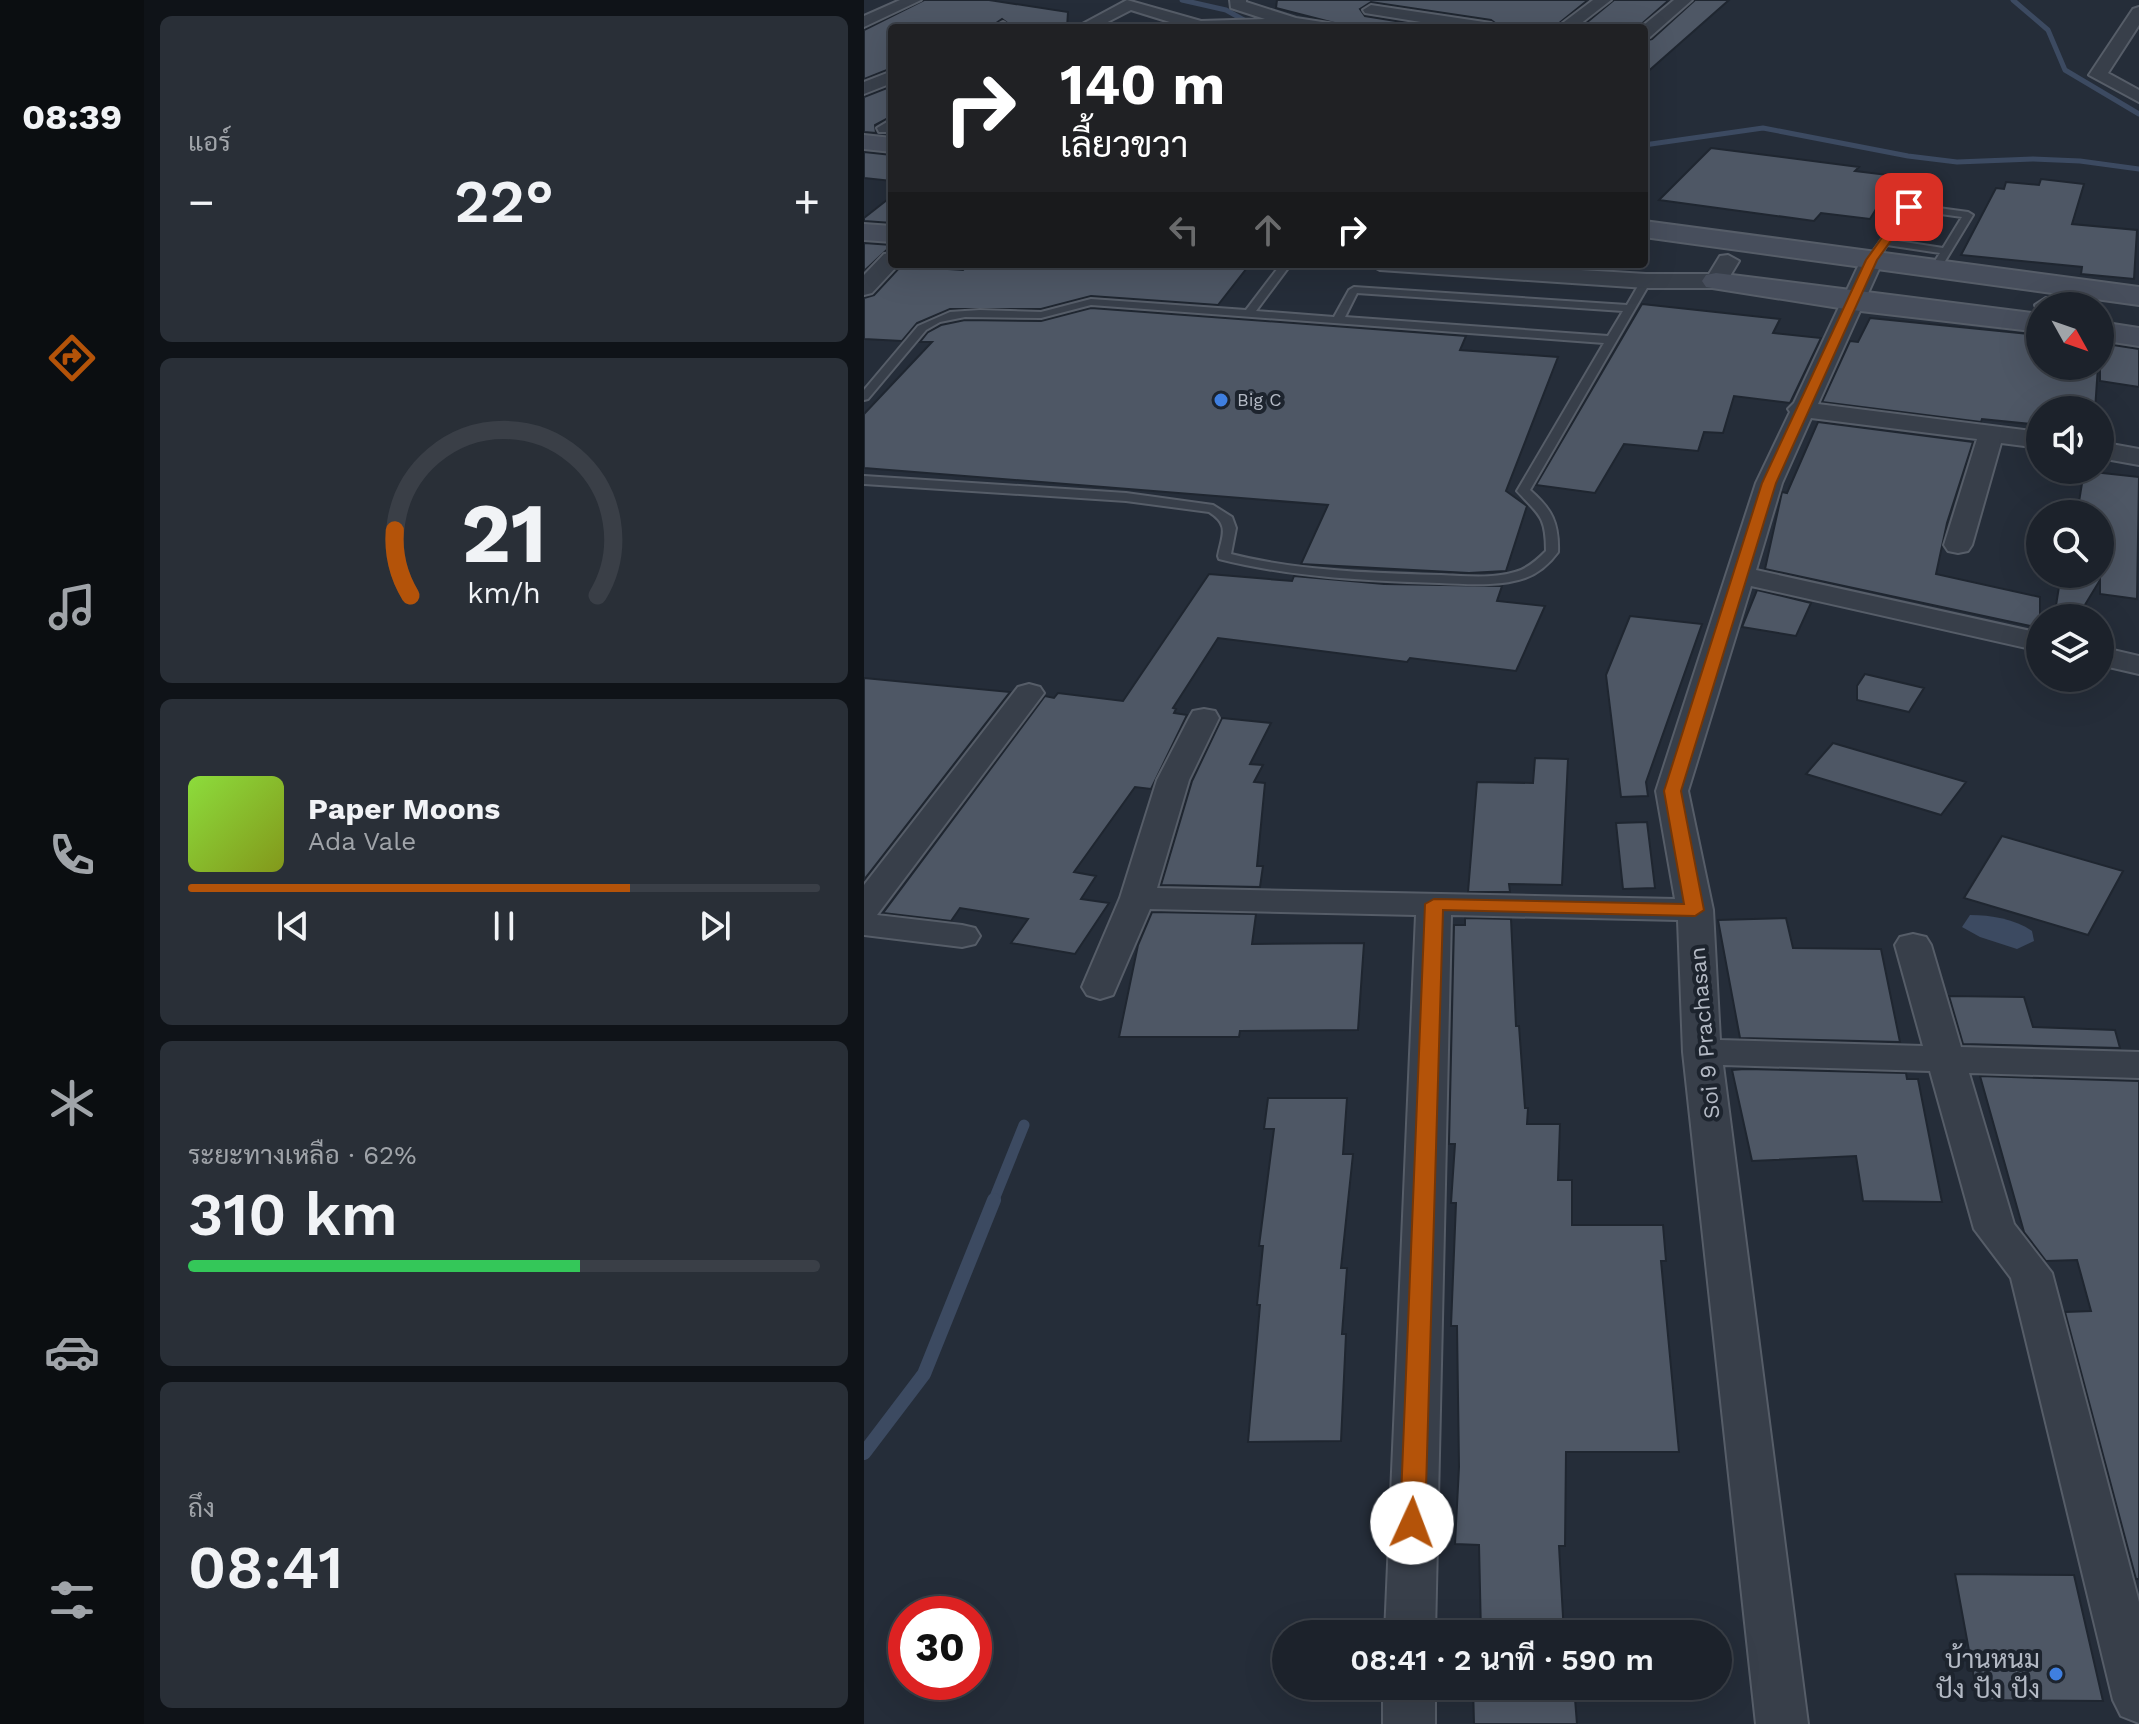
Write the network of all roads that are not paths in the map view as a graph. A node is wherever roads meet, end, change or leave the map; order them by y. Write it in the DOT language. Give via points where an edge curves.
graph roads {
  1 [pos="913,0"];
  2 [pos="1238,0"];
  3 [pos="1390,0"];
  4 [pos="1603,0"];
  5 [pos="1684,0"];
  6 [pos="2139,12"];
  7 [pos="1355,19"];
  8 [pos="864,22"];
  9 [pos="1294,23"];
  10 [pos="1091,24"];
  11 [pos="1189,24"];
  12 [pos="1270,24"];
  13 [pos="1301,24"];
  14 [pos="1431,24"];
  15 [pos="1570,24"];
  16 [pos="1648,30"];
  17 [pos="2133,31"];
  18 [pos="888,78"];
  19 [pos="864,89"];
  20 [pos="2139,97"];
  21 [pos="885,130"];
  22 [pos="864,142"];
  23 [pos="1648,230"];
  24 [pos="864,232"];
  25 [pos="888,234"];
  26 [pos="1648,251"];
  27 [pos="1941,260"];
  28 [pos="888,263"];
  29 [pos="1283,268"];
  30 [pos="1443,268"];
  31 [pos="1722,271"];
  32 [pos="1868,271"];
  33 [pos="1646,281"];
  34 [pos="864,288"];
  35 [pos="2139,296"];
  36 [pos="1630,308"];
  37 [pos="2026,310"];
  38 [pos="1251,311"];
  39 [pos="2114,314"];
  40 [pos="1339,318"];
  41 [pos="2139,318"];
  42 [pos="2114,333"];
  43 [pos="2139,337"];
  44 [pos="1612,340"];
  45 [pos="864,397"];
  46 [pos="1800,409"];
  47 [pos="1992,432"];
  48 [pos="2026,438"];
  49 [pos="2114,453"];
  50 [pos="2139,457"];
  51 [pos="864,480"];
  52 [pos="1958,545"];
  53 [pos="1740,575"];
  54 [pos="2026,639"];
  55 [pos="2114,659"];
  56 [pos="2139,665"];
  57 [pos="1029,693"];
  58 [pos="1204,718"];
  59 [pos="1137,898"];
  60 [pos="1434,904"];
  61 [pos="864,908"];
  62 [pos="1695,910"];
  63 [pos="864,924"];
  64 [pos="962,936"];
  65 [pos="1913,945"];
  66 [pos="1100,987"];
  67 [pos="1702,1052"];
  68 [pos="1946,1059"];
  69 [pos="2139,1065"];
  70 [pos="1410,1620"];
  71 [pos="1409,1700"];
  72 [pos="2139,1700"];
  73 [pos="1409,1724"];
  74 [pos="1782,1724"];
  1 -- 8 [label="street"];
  2 -- 9 [label="street" via="1237,5"];
  3 -- 7 [label="street"];
  4 -- 15 [label="street"];
  5 -- 16 [label="street"];
  6 -- 17 [label="street"];
  7 -- 14 [label="street"];
  9 -- 12 [label="street"];
  9 -- 13 [label="street"];
  10 -- 11 [label="street" via="1130,4"];
  17 -- 20 [label="street" via="2098,75"];
  18 -- 19 [label="street"];
  21 -- 22 [label="main road"];
  23 -- 32 [label="main road"];
  24 -- 25 [label="main road"];
  26 -- 31 [label="main road"];
  27 -- 32 [label="main road"];
  27 -- 32 [label="lane" via="1968,215 1909,207"];
  27 -- 35 [label="main road"];
  28 -- 34 [label="street"];
  29 -- 38 [label="lane"];
  30 -- 33 [label="street"];
  31 -- 32 [label="main road"];
  31 -- 33 [label="street"];
  32 -- 37 [label="main road"];
  32 -- 46 [label="street, Soi 9 Prachasan"];
  33 -- 36 [label="lane"];
  36 -- 40 [label="lane" via="1354,290"];
  36 -- 44 [label="lane"];
  38 -- 40 [label="lane"];
  38 -- 45 [label="lane" via="1091,302 1039,315 967,312 922,328"];
  39 -- 41 [label="main road"];
  40 -- 44 [label="lane"];
  42 -- 43 [label="main road"];
  44 -- 51 [label="lane" via="1523,491 1545,508 1553,523 1552,552 1517,577 1428,578 1247,562 1224,556 1230,528 1226,517 1213,509"];
  46 -- 47 [label="street"];
  46 -- 53 [label="street, Soi 9 Prachasan"];
  47 -- 48 [label="street"];
  47 -- 52 [label="street"];
  49 -- 50 [label="street"];
  53 -- 54 [label="street"];
  53 -- 62 [label="street, Soi 9 Prachasan" via="1672,791"];
  55 -- 56 [label="street"];
  57 -- 61 [label="street"];
  58 -- 59 [label="street" via="1173,780"];
  59 -- 60 [label="street"];
  59 -- 66 [label="street"];
  60 -- 62 [label="street"];
  60 -- 70 [label="street"];
  62 -- 67 [label="street, Soi 9 Prachasan"];
  63 -- 64 [label="street"];
  65 -- 68 [label="street"];
  67 -- 68 [label="street"];
  67 -- 74 [label="street, Soi 9 Prachasan"];
  68 -- 69 [label="street"];
  68 -- 72 [label="street" via="1995,1229 2031,1273"];
  71 -- 73 [label="street"];
}
